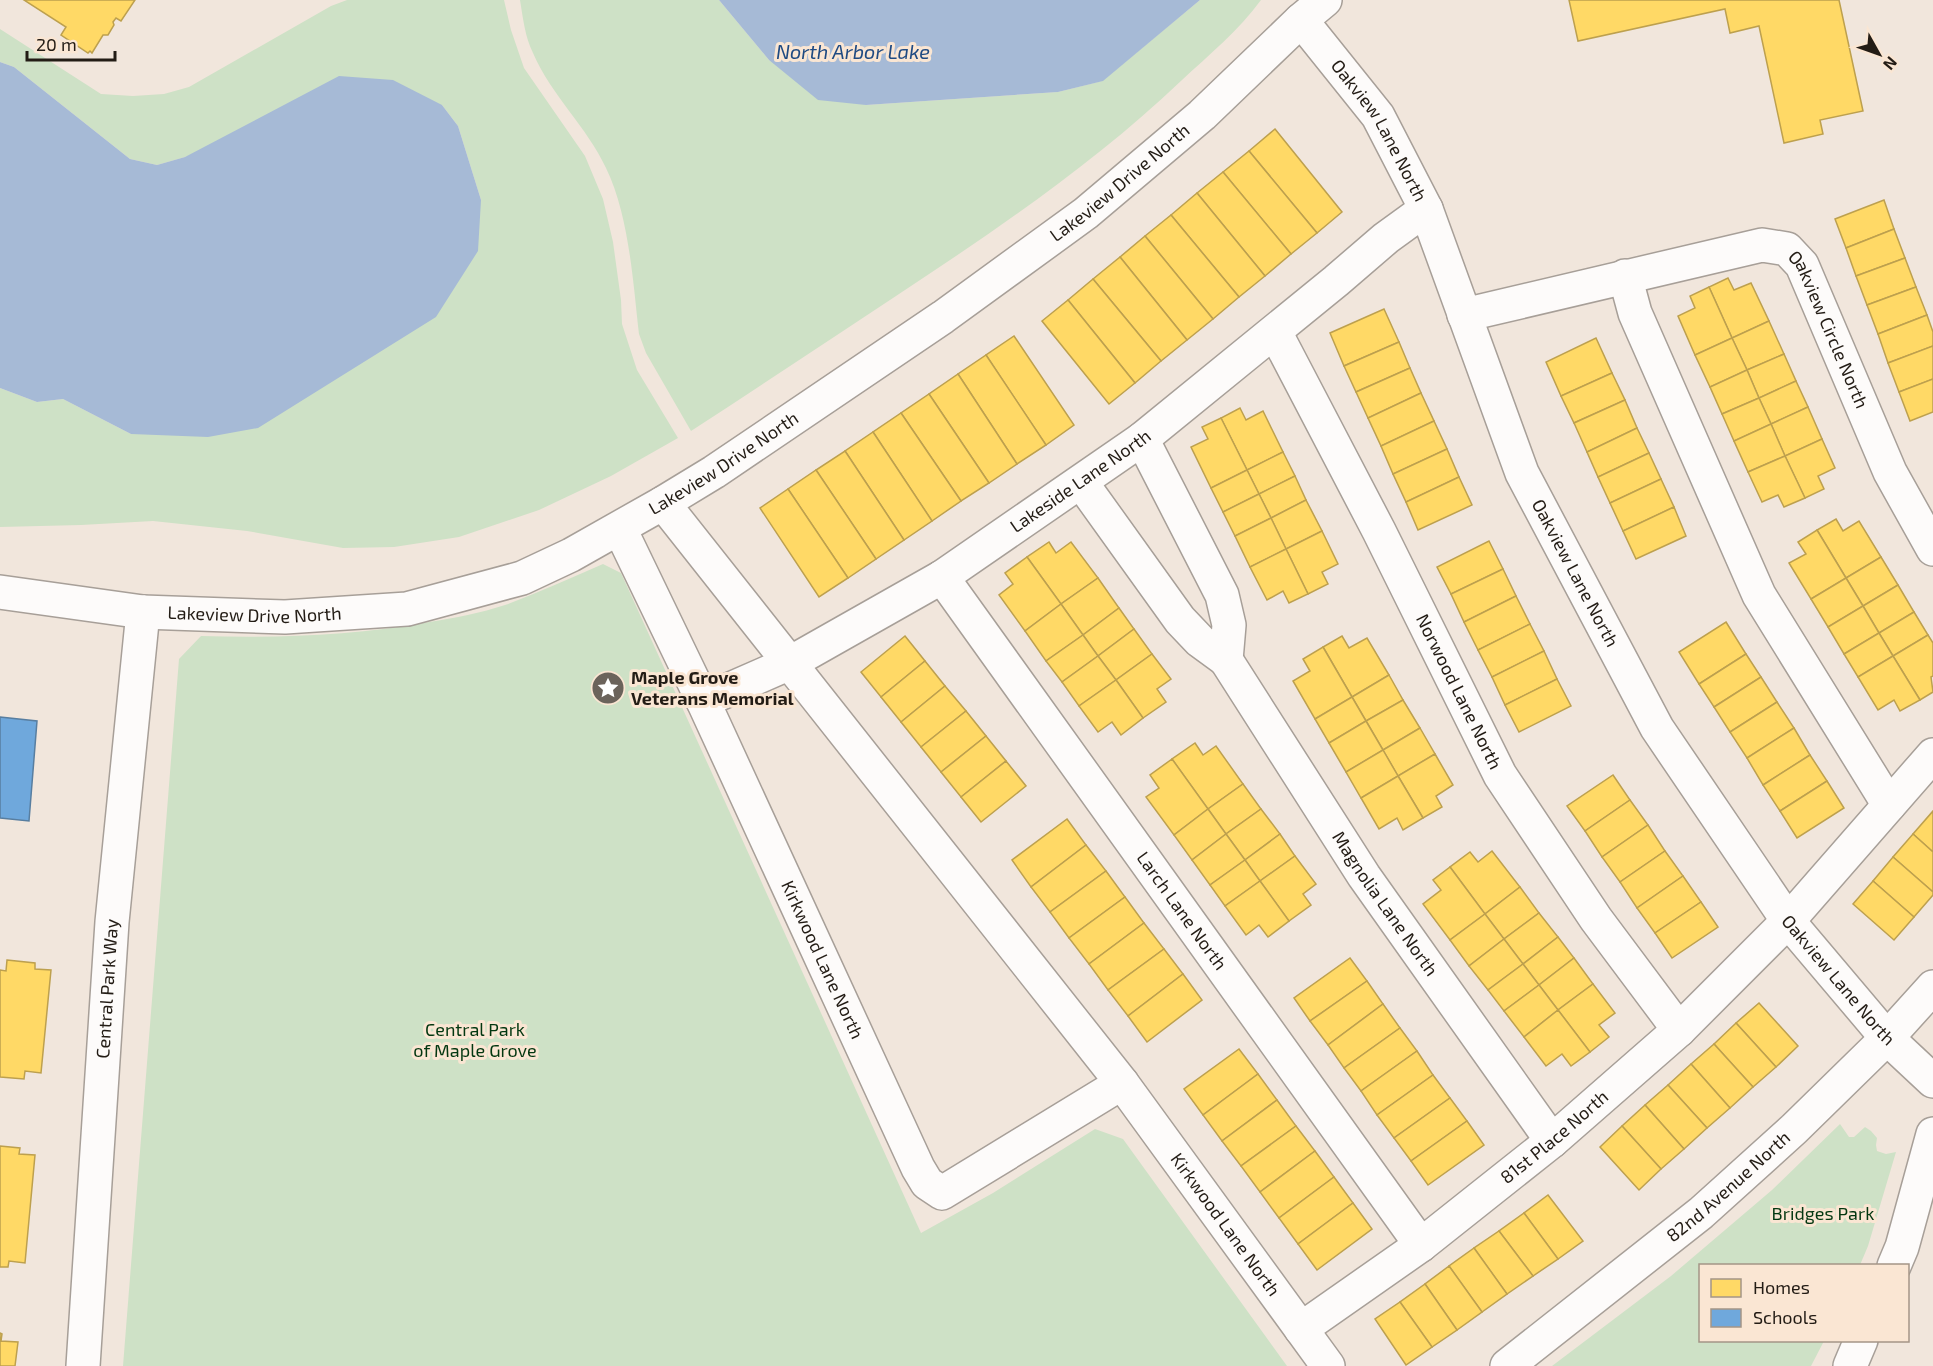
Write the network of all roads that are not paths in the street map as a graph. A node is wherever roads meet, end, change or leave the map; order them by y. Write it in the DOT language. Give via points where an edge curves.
graph roads {
  1 [pos="1313,10"];
  2 [pos="1426,209"];
  3 [pos="1624,276"];
  4 [pos="1464,315"];
  5 [pos="1275,332"];
  6 [pos="1142,439"];
  7 [pos="1081,482"];
  8 [pos="663,503"];
  9 [pos="620,529"];
  10 [pos="1933,549"];
  11 [pos="942,577"];
  12 [pos="0,592"];
  13 [pos="143,612"];
  14 [pos="1226,660"];
  15 [pos="790,663"];
  16 [pos="703,701"];
  17 [pos="1933,755"];
  18 [pos="1889,805"];
  19 [pos="1788,921"];
  20 [pos="1933,987"];
  21 [pos="1679,1030"];
  22 [pos="1887,1038"];
  23 [pos="1933,1081"];
  24 [pos="1122,1083"];
  25 [pos="1933,1134"];
  26 [pos="1552,1141"];
  27 [pos="1421,1245"];
  28 [pos="1895,1264"];
  29 [pos="1301,1329"];
  30 [pos="1861,1342"];
  31 [pos="83,1366"];
  32 [pos="1328,1366"];
  33 [pos="1507,1366"];
  34 [pos="1850,1366"];
  1 -- 2 [label="street, Oakview Lane North" via="1378,116"];
  1 -- 8 [label="street, Lakeview Drive North" via="1202,115 1086,213 943,317"];
  2 -- 4 [label="street, Oakview Lane North"];
  2 -- 5 [label="street, Lakeside Lane North"];
  3 -- 4 [label="street, Oakview Circle North"];
  3 -- 10 [label="street, Oakview Circle North" via="1762,245 1787,249 1802,265 1890,472"];
  3 -- 18 [label="street" via="1635,313 1760,595"];
  4 -- 19 [label="street, Oakview Lane North" via="1522,473 1657,728"];
  5 -- 6 [label="street, Lakeside Lane North"];
  5 -- 21 [label="street, Norwood Lane North" via="1500,775 1596,919"];
  6 -- 7 [label="street, Lakeside Lane North"];
  6 -- 14 [label="street" via="1222,595 1229,625"];
  7 -- 11 [label="street, Lakeside Lane North"];
  7 -- 14 [label="street, Magnolia Lane North" via="1180,620"];
  8 -- 9 [label="street, Lakeview Drive North"];
  8 -- 15 [label="street, Kirkwood Lane North"];
  9 -- 13 [label="street, Lakeview Drive North" via="522,578 406,609 285,617"];
  9 -- 16 [label="street, Kirkwood Lane North"];
  11 -- 15 [label="street, Lakeside Lane North"];
  11 -- 27 [label="street, Larch Lane North"];
  12 -- 13 [label="street, Lakeview Drive North"];
  13 -- 31 [label="street, Central Park Way" via="112,922"];
  14 -- 26 [label="street, Magnolia Lane North" via="1364,876"];
  15 -- 16 [label="street, Lakeside Lane North"];
  15 -- 24 [label="street, Kirkwood Lane North"];
  16 -- 24 [label="street, Kirkwood Lane North" via="927,1183 942,1192"];
  17 -- 18 [label="street"];
  18 -- 19 [label="street"];
  19 -- 21 [label="street, 81st Place North"];
  19 -- 22 [label="street, Oakview Lane North"];
  20 -- 22 [label="street, 82nd Avenue North"];
  21 -- 26 [label="street, 81st Place North"];
  22 -- 23 [label="street, Oakview Lane North"];
  22 -- 33 [label="street, 82nd Avenue North" via="1701,1213"];
  24 -- 29 [label="street, Kirkwood Lane North"];
  25 -- 28 [label="street"];
  26 -- 27 [label="street, 81st Place North"];
  27 -- 29 [label="street, 81st Place North"];
  29 -- 32 [label="street, Kirkwood Lane North"];
  30 -- 34 [label="street"];
}
